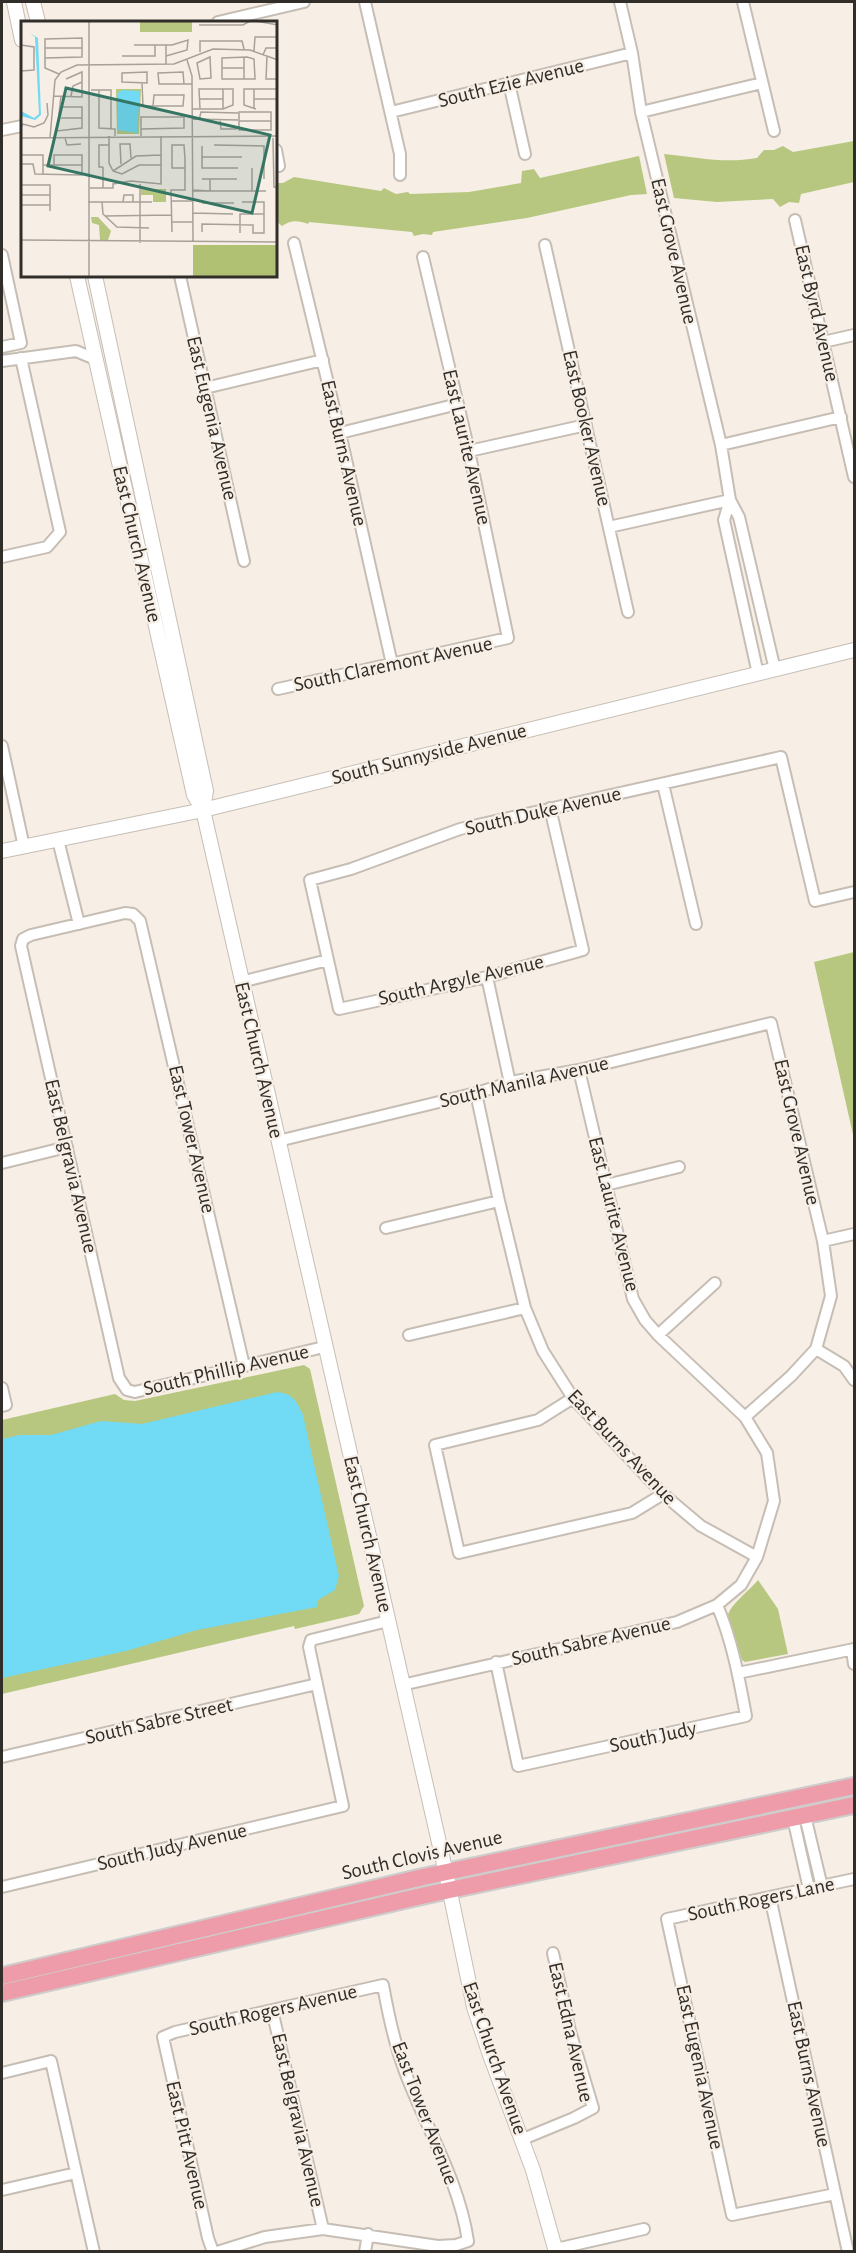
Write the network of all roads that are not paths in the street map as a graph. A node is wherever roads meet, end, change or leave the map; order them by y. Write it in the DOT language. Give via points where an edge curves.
graph roads {
  1 [pos="14,2"];
  2 [pos="33,2"];
  3 [pos="304,2"];
  4 [pos="365,2"];
  5 [pos="620,2"];
  6 [pos="743,2"];
  7 [pos="247,19"];
  8 [pos="38,21"];
  9 [pos="228,21"];
  10 [pos="21,35"];
  11 [pos="632,53"];
  12 [pos="509,83"];
  13 [pos="762,83"];
  14 [pos="391,112"];
  15 [pos="641,112"];
  16 [pos="21,126"];
  17 [pos="2,130"];
  18 [pos="774,131"];
  19 [pos="525,154"];
  20 [pos="278,161"];
  21 [pos="279,166"];
  22 [pos="400,175"];
  23 [pos="795,220"];
  24 [pos="294,243"];
  25 [pos="546,245"];
  26 [pos="2,255"];
  27 [pos="423,257"];
  28 [pos="76,278"];
  29 [pos="95,278"];
  30 [pos="180,278"];
  31 [pos="855,335"];
  32 [pos="823,342"];
  33 [pos="2,347"];
  34 [pos="113,355"];
  35 [pos="21,358"];
  36 [pos="94,359"];
  37 [pos="322,360"];
  38 [pos="2,361"];
  39 [pos="205,388"];
  40 [pos="458,404"];
  41 [pos="841,417"];
  42 [pos="586,425"];
  43 [pos="340,433"];
  44 [pos="721,445"];
  45 [pos="469,451"];
  46 [pos="855,477"];
  47 [pos="730,500"];
  48 [pos="609,527"];
  49 [pos="2,557"];
  50 [pos="244,561"];
  51 [pos="628,612"];
  52 [pos="508,639"];
  53 [pos="855,650"];
  54 [pos="392,664"];
  55 [pos="775,670"];
  56 [pos="758,674"];
  57 [pos="278,689"];
  58 [pos="2,746"];
  59 [pos="5,781"];
  60 [pos="663,784"];
  61 [pos="550,808"];
  62 [pos="203,810"];
  63 [pos="58,840"];
  64 [pos="24,847"];
  65 [pos="2,851"];
  66 [pos="855,892"];
  67 [pos="79,924"];
  68 [pos="696,924"];
  69 [pos="328,960"];
  70 [pos="487,977"];
  71 [pos="242,982"];
  72 [pos="771,1023"];
  73 [pos="579,1070"];
  74 [pos="510,1083"];
  75 [pos="476,1093"];
  76 [pos="278,1141"];
  77 [pos="67,1147"];
  78 [pos="2,1163"];
  79 [pos="679,1167"];
  80 [pos="606,1185"];
  81 [pos="499,1200"];
  82 [pos="386,1228"];
  83 [pos="855,1234"];
  84 [pos="823,1241"];
  85 [pos="715,1283"];
  86 [pos="525,1308"];
  87 [pos="409,1335"];
  88 [pos="658,1335"];
  89 [pos="324,1347"];
  90 [pos="816,1349"];
  91 [pos="244,1366"];
  92 [pos="855,1380"];
  93 [pos="2,1388"];
  94 [pos="127,1390"];
  95 [pos="573,1398"];
  96 [pos="4,1406"];
  97 [pos="746,1417"];
  98 [pos="663,1494"];
  99 [pos="758,1557"];
  100 [pos="717,1605"];
  101 [pos="388,1621"];
  102 [pos="853,1650"];
  103 [pos="496,1662"];
  104 [pos="855,1664"];
  105 [pos="738,1672"];
  106 [pos="317,1684"];
  107 [pos="402,1685"];
  108 [pos="2,1758"];
  109 [pos="855,1786"];
  110 [pos="855,1805"];
  111 [pos="799,1817"];
  112 [pos="446,1872"];
  113 [pos="855,1879"];
  114 [pos="2,1887"];
  115 [pos="822,1887"];
  116 [pos="809,1889"];
  117 [pos="449,1890"];
  118 [pos="770,1897"];
  119 [pos="667,1919"];
  120 [pos="553,1953"];
  121 [pos="2,1976"];
  122 [pos="383,1985"];
  123 [pos="2,1993"];
  124 [pos="272,2010"];
  125 [pos="163,2037"];
  126 [pos="2,2073"];
  127 [pos="523,2139"];
  128 [pos="76,2173"];
  129 [pos="2,2190"];
  130 [pos="835,2194"];
  131 [pos="323,2229"];
  132 [pos="644,2229"];
  133 [pos="368,2234"];
  134 [pos="556,2250"];
  135 [pos="94,2252"];
  136 [pos="215,2252"];
  137 [pos="365,2252"];
  138 [pos="848,2252"];
  1 -- 10 [label="street"];
  2 -- 8 [label="street"];
  3 -- 7 [label="street"];
  4 -- 14 [label="street"];
  5 -- 11 [label="street, East Grove Avenue"];
  6 -- 13 [label="street"];
  7 -- 9 [label="street"];
  11 -- 12 [label="street, South Ezie Avenue"];
  11 -- 15 [label="street, East Grove Avenue"];
  12 -- 14 [label="street, South Ezie Avenue"];
  12 -- 19 [label="street"];
  13 -- 15 [label="street"];
  13 -- 18 [label="street"];
  14 -- 22 [label="street"];
  15 -- 44 [label="street, East Grove Avenue"];
  16 -- 17 [label="street"];
  20 -- 21 [label="street"];
  23 -- 32 [label="street, East Byrd Avenue"];
  24 -- 37 [label="street, East Burns Avenue"];
  25 -- 42 [label="street, East Booker Avenue"];
  26 -- 33 [label="street" via="21,343"];
  27 -- 40 [label="street, East Laurite Avenue"];
  28 -- 36 [label="street, East Church Avenue"];
  29 -- 34 [label="street, East Church Avenue"];
  30 -- 39 [label="street, East Eugenia Avenue"];
  31 -- 32 [label="street"];
  32 -- 41 [label="street, East Byrd Avenue"];
  34 -- 36 [label="street"];
  34 -- 62 [label="street, East Church Avenue" via="206,791"];
  35 -- 36 [label="street" via="76,351"];
  35 -- 38 [label="street"];
  35 -- 49 [label="street" via="60,532 47,547"];
  36 -- 62 [label="street, East Church Avenue" via="194,795"];
  37 -- 39 [label="street"];
  37 -- 43 [label="street, East Burns Avenue"];
  39 -- 50 [label="street, East Eugenia Avenue"];
  40 -- 43 [label="street"];
  40 -- 45 [label="street, East Laurite Avenue"];
  41 -- 44 [label="street"];
  41 -- 46 [label="street, East Byrd Avenue"];
  42 -- 45 [label="street"];
  42 -- 48 [label="street, East Booker Avenue"];
  43 -- 54 [label="street, East Burns Avenue"];
  44 -- 47 [label="street, East Grove Avenue"];
  45 -- 52 [label="street, East Laurite Avenue"];
  47 -- 48 [label="street"];
  47 -- 55 [label="street, East Grove Avenue" via="739,517"];
  47 -- 56 [label="street, East Grove Avenue" via="724,520"];
  48 -- 51 [label="street, East Booker Avenue"];
  52 -- 54 [label="street, South Claremont Avenue"];
  53 -- 55 [label="street, South Sunnyside Avenue"];
  54 -- 57 [label="street, South Claremont Avenue"];
  55 -- 56 [label="street, South Sunnyside Avenue"];
  56 -- 62 [label="street, South Sunnyside Avenue"];
  58 -- 59 [label="street"];
  59 -- 64 [label="street"];
  60 -- 61 [label="street, South Duke Avenue"];
  60 -- 66 [label="street, South Duke Avenue" via="781,758 815,901"];
  60 -- 68 [label="street"];
  61 -- 69 [label="street, South Duke Avenue" via="460,829 310,880"];
  61 -- 70 [label="street, South Argyle Avenue" via="583,950"];
  62 -- 63 [label="street, South Sunnyside Avenue"];
  62 -- 71 [label="street, East Church Avenue"];
  63 -- 64 [label="street, South Sunnyside Avenue"];
  63 -- 67 [label="street"];
  64 -- 65 [label="street, South Sunnyside Avenue"];
  67 -- 77 [label="street, East Belgravia Avenue" via="31,935 23,939 21,946"];
  67 -- 91 [label="street, East Tower Avenue" via="125,913 140,921"];
  69 -- 70 [label="street, South Argyle Avenue" via="339,1009"];
  69 -- 71 [label="street"];
  70 -- 74 [label="street"];
  71 -- 76 [label="street, East Church Avenue"];
  72 -- 73 [label="street, South Manila Avenue"];
  72 -- 84 [label="street, East Grove Avenue"];
  73 -- 74 [label="street, South Manila Avenue"];
  73 -- 80 [label="street, East Laurite Avenue"];
  74 -- 75 [label="street, South Manila Avenue"];
  75 -- 76 [label="street, South Manila Avenue"];
  75 -- 81 [label="street, East Burns Avenue"];
  76 -- 89 [label="street, East Church Avenue"];
  77 -- 78 [label="street"];
  77 -- 94 [label="street, East Belgravia Avenue" via="119,1378"];
  79 -- 80 [label="street"];
  80 -- 88 [label="street, East Laurite Avenue" via="633,1299"];
  81 -- 82 [label="street"];
  81 -- 86 [label="street, East Burns Avenue"];
  83 -- 84 [label="street"];
  84 -- 90 [label="street, East Grove Avenue" via="831,1296"];
  85 -- 88 [label="street"];
  86 -- 87 [label="street"];
  86 -- 95 [label="street, East Burns Avenue" via="543,1351"];
  88 -- 97 [label="street, East Laurite Avenue"];
  89 -- 91 [label="street, South Phillip Avenue"];
  89 -- 101 [label="street, East Church Avenue"];
  90 -- 92 [label="street" via="844,1366"];
  90 -- 97 [label="street"];
  91 -- 94 [label="street, South Phillip Avenue" via="135,1392"];
  93 -- 96 [label="street"];
  95 -- 98 [label="street, East Burns Avenue"];
  95 -- 98 [label="street" via="538,1420 435,1445 459,1553 632,1513"];
  97 -- 99 [label="street, East Laurite Avenue" via="767,1453 774,1501"];
  98 -- 99 [label="street, East Burns Avenue" via="701,1526"];
  99 -- 100 [label="street, South Sabre Avenue" via="741,1585"];
  100 -- 103 [label="street, South Sabre Avenue" via="677,1622"];
  100 -- 105 [label="street"];
  101 -- 106 [label="street" via="311,1640"];
  101 -- 107 [label="street, East Church Avenue"];
  102 -- 104 [label="street"];
  102 -- 105 [label="street"];
  103 -- 105 [label="street, South Judy" via="518,1766 746,1716"];
  103 -- 107 [label="street, South Sabre Avenue"];
  106 -- 108 [label="street, South Sabre Street"];
  106 -- 114 [label="street, South Judy Avenue" via="344,1806"];
  107 -- 112 [label="street, East Church Avenue"];
  109 -- 112 [label="main road, South Clovis Avenue"];
  110 -- 111 [label="main road, South Clovis Avenue"];
  111 -- 115 [label="street"];
  111 -- 116 [label="street"];
  111 -- 117 [label="main road, South Clovis Avenue"];
  112 -- 117 [label="street, East Church Avenue"];
  112 -- 121 [label="main road, South Clovis Avenue"];
  113 -- 115 [label="street, South Rogers Lane"];
  115 -- 116 [label="street, South Rogers Lane"];
  116 -- 118 [label="street, South Rogers Lane"];
  117 -- 123 [label="main road, South Clovis Avenue"];
  117 -- 127 [label="street, East Church Avenue" via="474,2007"];
  118 -- 119 [label="street, South Rogers Lane"];
  118 -- 130 [label="street, East Burns Avenue"];
  119 -- 130 [label="street, East Eugenia Avenue" via="732,2215"];
  120 -- 127 [label="street, East Edna Avenue" via="570,2031 593,2108"];
  122 -- 124 [label="street, South Rogers Avenue"];
  122 -- 133 [label="street, East Tower Avenue" via="405,2070 458,2198 468,2241 438,2246"];
  124 -- 125 [label="street, South Rogers Avenue"];
  124 -- 131 [label="street, East Belgravia Avenue"];
  125 -- 136 [label="street, East Pitt Avenue" via="208,2238"];
  126 -- 128 [label="street" via="51,2061"];
  127 -- 134 [label="street, East Church Avenue"];
  128 -- 129 [label="street"];
  128 -- 135 [label="street"];
  130 -- 138 [label="street, East Burns Avenue"];
  131 -- 133 [label="street"];
  131 -- 136 [label="street" via="265,2237"];
  132 -- 134 [label="street"];
  133 -- 137 [label="street"];
}
